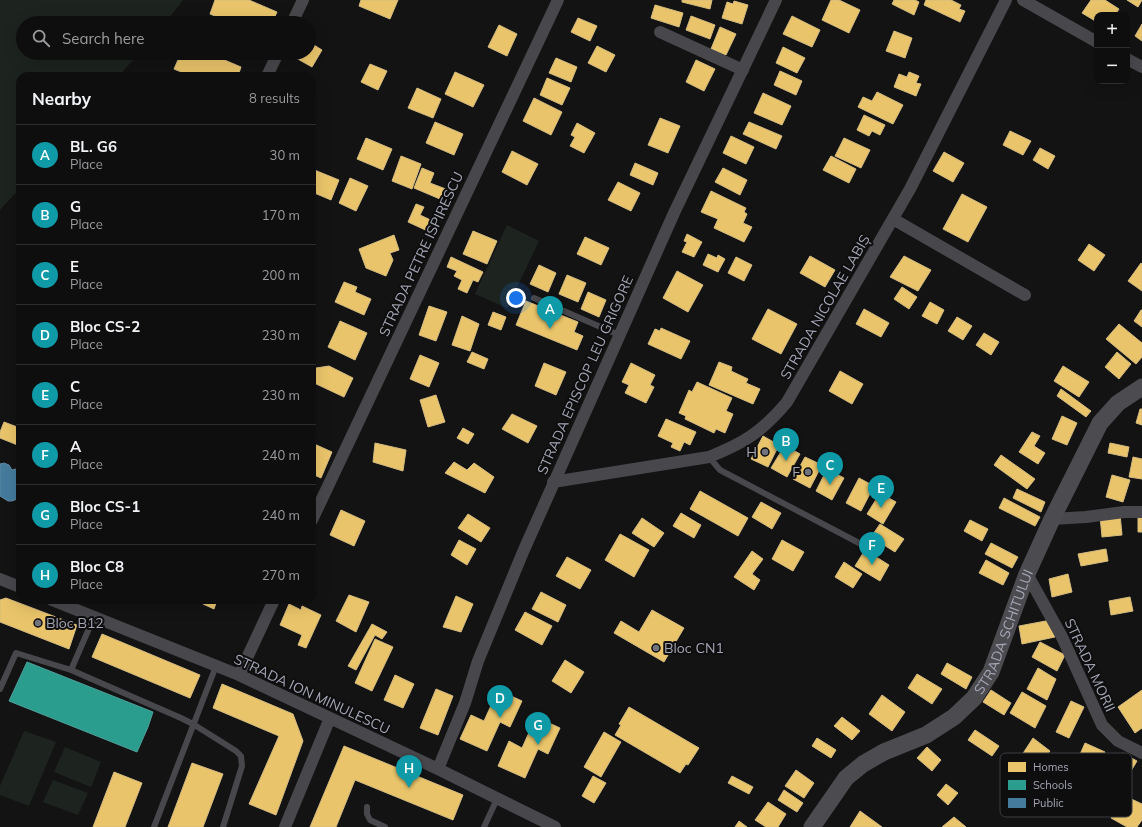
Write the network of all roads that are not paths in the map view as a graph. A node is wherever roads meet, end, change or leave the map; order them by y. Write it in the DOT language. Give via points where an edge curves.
graph roads {
  1 [pos="303,0"];
  2 [pos="558,0"];
  3 [pos="776,0"];
  4 [pos="1006,0"];
  5 [pos="1023,0"];
  6 [pos="295,16"];
  7 [pos="660,32"];
  8 [pos="1094,40"];
  9 [pos="275,60"];
  10 [pos="1130,61"];
  11 [pos="1142,68"];
  12 [pos="743,70"];
  13 [pos="269,72"];
  14 [pos="893,219"];
  15 [pos="1025,295"];
  16 [pos="534,298"];
  17 [pos="619,335"];
  18 [pos="1141,389"];
  19 [pos="709,457"];
  20 [pos="553,482"];
  21 [pos="316,512"];
  22 [pos="1142,512"];
  23 [pos="1052,519"];
  24 [pos="859,543"];
  25 [pos="1027,574"];
  26 [pos="0,579"];
  27 [pos="16,585"];
  28 [pos="62,604"];
  29 [pos="272,604"];
  30 [pos="94,617"];
  31 [pos="216,666"];
  32 [pos="71,670"];
  33 [pos="239,675"];
  34 [pos="0,689"];
  35 [pos="330,718"];
  36 [pos="193,724"];
  37 [pos="1142,753"];
  38 [pos="438,769"];
  39 [pos="498,799"];
  40 [pos="366,807"];
  41 [pos="154,827"];
  42 [pos="223,827"];
  43 [pos="285,827"];
  44 [pos="385,827"];
  45 [pos="484,827"];
  46 [pos="555,827"];
  47 [pos="812,827"];
  1 -- 6 [label="street"];
  2 -- 21 [label="street, STRADA PETRE ISPIRESCU"];
  3 -- 12 [label="street, STRADA EPISCOP LEU GRIGORE"];
  4 -- 14 [label="street, STRADA NICOLAE LABIȘ"];
  5 -- 8 [label="street"];
  7 -- 12 [label="street"];
  9 -- 13 [label="street"];
  10 -- 11 [label="street"];
  12 -- 17 [label="street, STRADA EPISCOP LEU GRIGORE"];
  14 -- 15 [label="street"];
  14 -- 19 [label="street, STRADA NICOLAE LABIȘ" via="787,402 758,432 732,448"];
  16 -- 17 [label="lane"];
  17 -- 20 [label="street, STRADA EPISCOP LEU GRIGORE"];
  18 -- 23 [label="main road, STRADA SCHITULUI" via="1118,403 1100,424"];
  19 -- 20 [label="street, STRADA NICOLAE LABIȘ"];
  19 -- 24 [label="lane" via="720,470"];
  20 -- 38 [label="street, STRADA EPISCOP LEU GRIGORE" via="478,661 465,703"];
  22 -- 23 [label="street"];
  23 -- 25 [label="main road, STRADA SCHITULUI"];
  25 -- 37 [label="street, STRADA MORII" via="1062,637 1102,725 1118,741"];
  25 -- 47 [label="main road, STRADA SCHITULUI" via="991,672 974,698 954,717 926,735 884,752 863,764 846,778"];
  26 -- 27 [label="street"];
  28 -- 30 [label="street, STRADA ION MINULESCU"];
  29 -- 33 [label="street"];
  30 -- 31 [label="street, STRADA ION MINULESCU"];
  30 -- 32 [label="lane"];
  31 -- 33 [label="street, STRADA ION MINULESCU"];
  31 -- 36 [label="lane"];
  32 -- 34 [label="lane" via="16,653"];
  32 -- 36 [label="lane"];
  33 -- 35 [label="street, STRADA ION MINULESCU"];
  35 -- 38 [label="street, STRADA ION MINULESCU"];
  35 -- 43 [label="street"];
  36 -- 41 [label="lane"];
  36 -- 42 [label="lane" via="241,756 242,766"];
  38 -- 39 [label="street, STRADA ION MINULESCU"];
  39 -- 45 [label="lane"];
  39 -- 46 [label="street, STRADA ION MINULESCU"];
  40 -- 44 [label="lane" via="370,820"];
}
